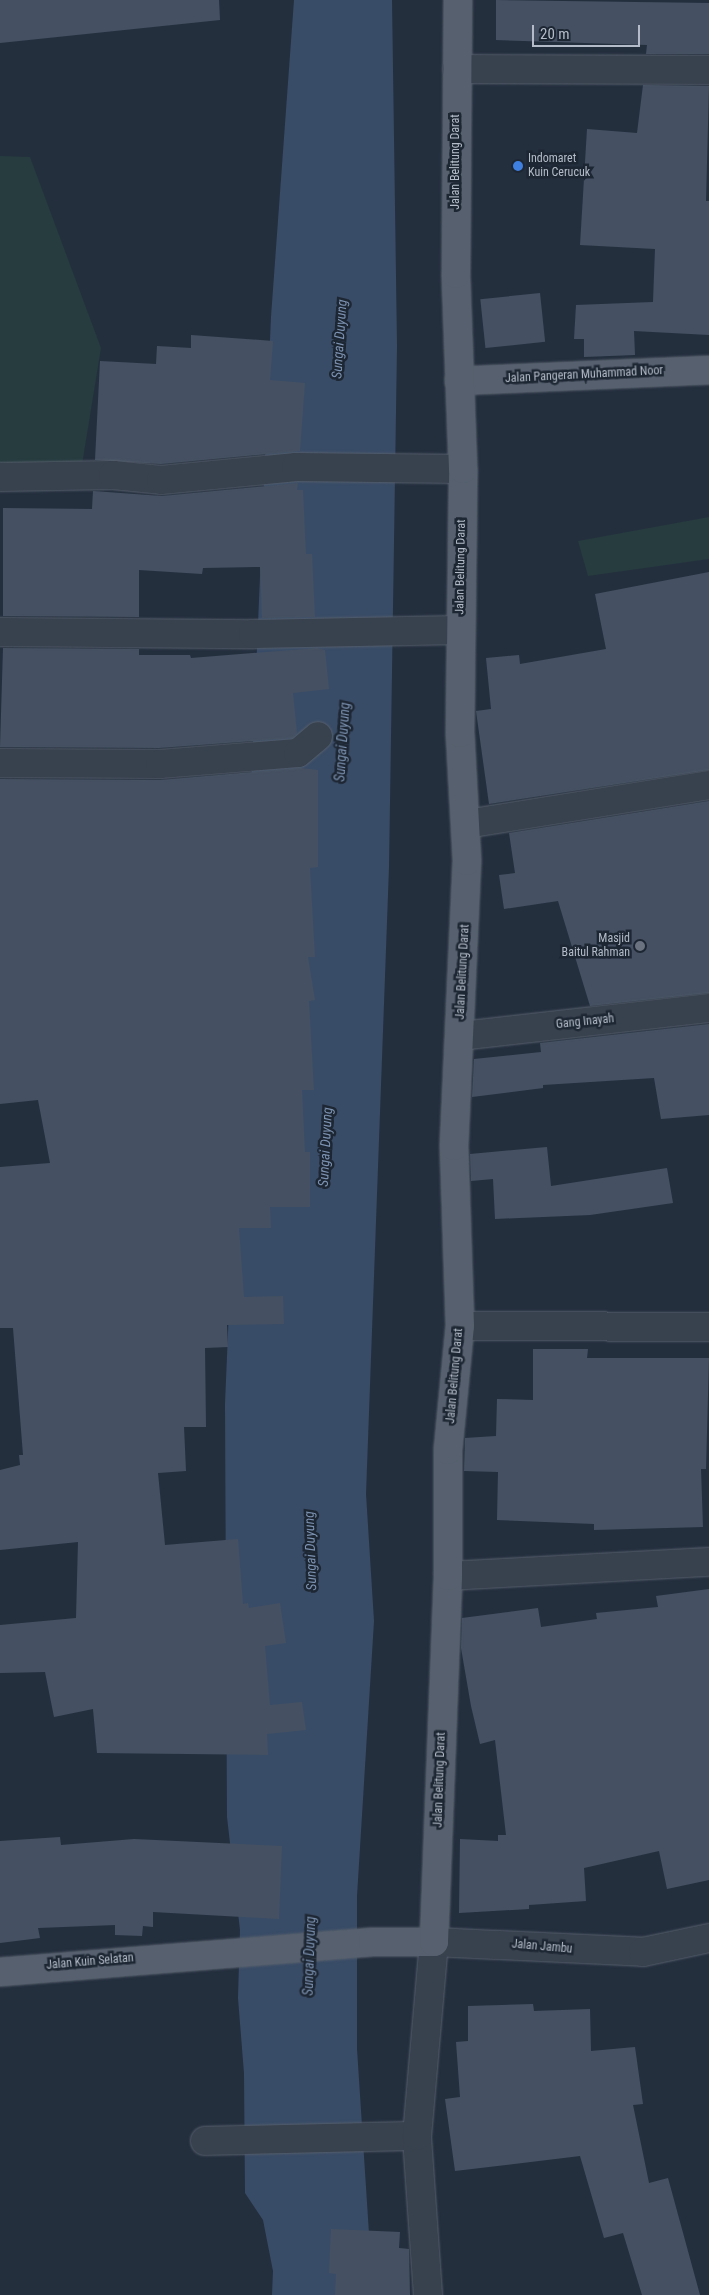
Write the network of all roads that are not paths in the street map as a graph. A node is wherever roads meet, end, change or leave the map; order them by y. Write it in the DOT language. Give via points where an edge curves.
graph roads {
  1 [pos="458,0"];
  2 [pos="457,69"];
  3 [pos="709,70"];
  4 [pos="709,370"];
  5 [pos="459,381"];
  6 [pos="463,469"];
  7 [pos="0,477"];
  8 [pos="460,630"];
  9 [pos="0,632"];
  10 [pos="318,736"];
  11 [pos="0,763"];
  12 [pos="709,785"];
  13 [pos="466,824"];
  14 [pos="709,1008"];
  15 [pos="460,1036"];
  16 [pos="460,1326"];
  17 [pos="709,1327"];
  18 [pos="709,1562"];
  19 [pos="448,1576"];
  20 [pos="709,1938"];
  21 [pos="373,1942"];
  22 [pos="434,1942"];
  23 [pos="0,1972"];
  24 [pos="417,2136"];
  25 [pos="205,2141"];
  26 [pos="428,2295"];
  1 -- 2 [label="main road, Jalan Belitung Darat"];
  2 -- 3 [label="street"];
  2 -- 5 [label="main road, Jalan Belitung Darat"];
  4 -- 5 [label="main road, Jalan Pangeran Muhammad Noor"];
  5 -- 6 [label="main road, Jalan Belitung Darat"];
  6 -- 7 [label="street" via="296,467 168,479 113,475"];
  6 -- 8 [label="main road, Jalan Belitung Darat"];
  8 -- 9 [label="street" via="254,634"];
  8 -- 13 [label="main road, Jalan Belitung Darat"];
  10 -- 11 [label="street" via="298,753 180,763"];
  12 -- 13 [label="street"];
  13 -- 15 [label="main road, Jalan Belitung Darat"];
  14 -- 15 [label="street, Gang Inayah"];
  15 -- 16 [label="main road, Jalan Belitung Darat" via="454,1146"];
  16 -- 17 [label="street"];
  16 -- 19 [label="main road, Jalan Belitung Darat" via="448,1450"];
  18 -- 19 [label="street"];
  19 -- 22 [label="main road, Jalan Belitung Darat"];
  20 -- 22 [label="street, Jalan Jambu" via="643,1952"];
  21 -- 22 [label="main road, Jalan Jambu"];
  21 -- 23 [label="main road, Jalan Kuin Selatan" via="180,1955"];
  22 -- 24 [label="street"];
  24 -- 25 [label="street"];
  24 -- 26 [label="street"];
}
